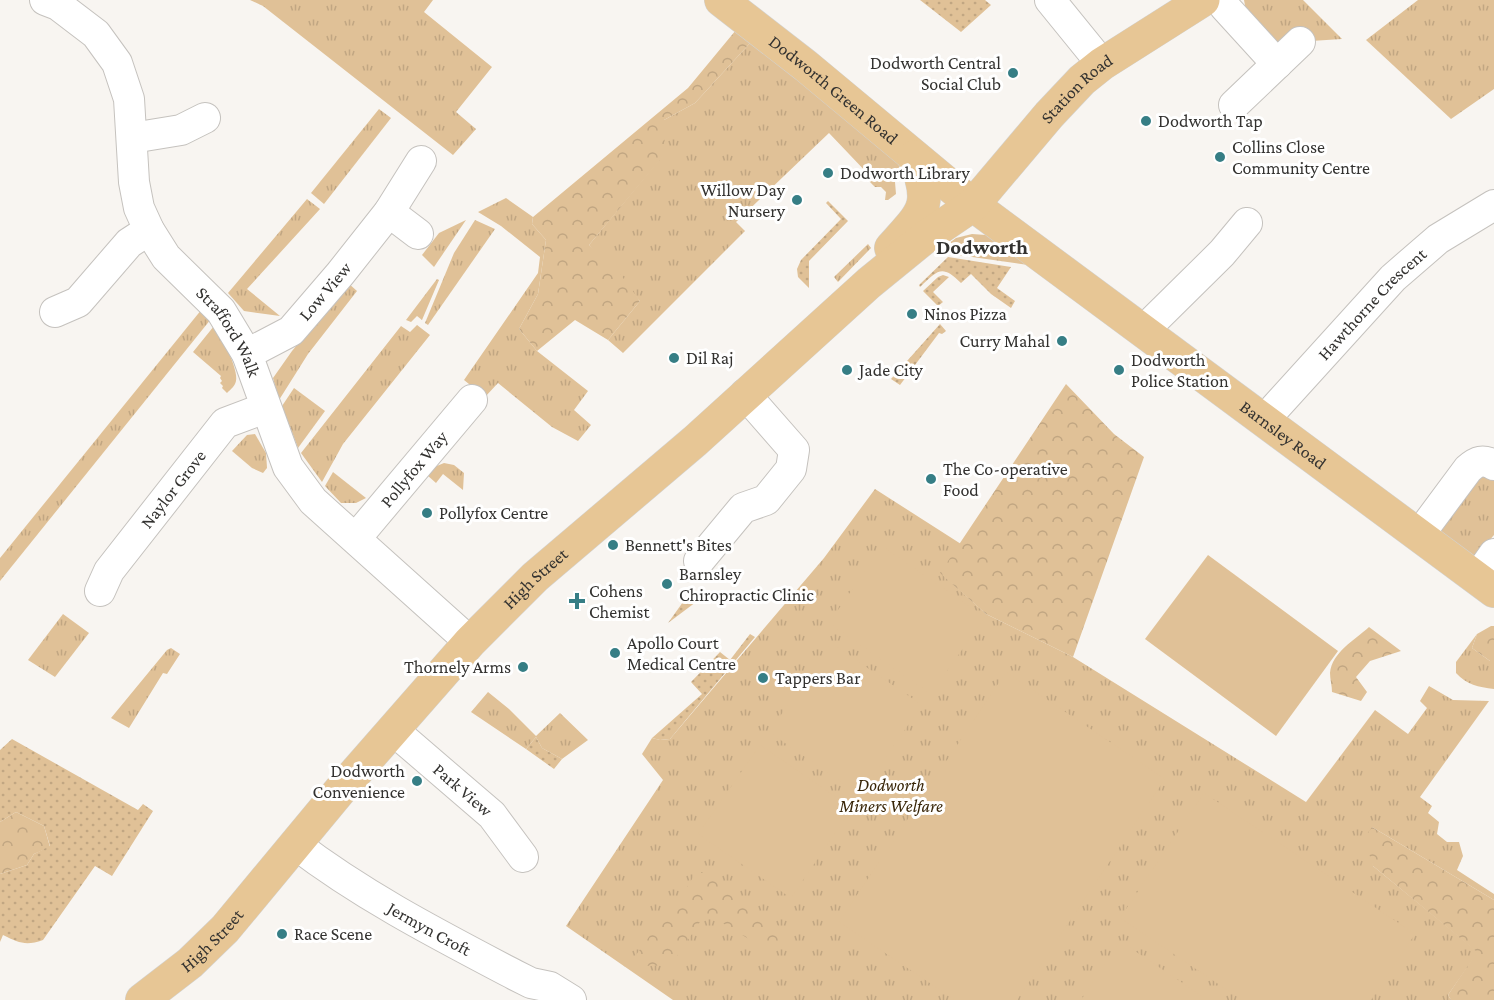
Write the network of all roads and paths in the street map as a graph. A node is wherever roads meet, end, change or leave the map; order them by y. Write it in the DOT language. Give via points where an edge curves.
graph roads {
  1 [pos="45,0"];
  2 [pos="721,0"];
  3 [pos="1050,0"];
  4 [pos="1203,0"];
  5 [pos="1222,0"];
  6 [pos="1300,42"];
  7 [pos="1102,64"];
  8 [pos="1277,64"];
  9 [pos="1234,105"];
  10 [pos="205,118"];
  11 [pos="132,138"];
  12 [pos="914,157"];
  13 [pos="421,161"];
  14 [pos="973,204"];
  15 [pos="1494,205"];
  16 [pos="389,212"];
  17 [pos="1247,223"];
  18 [pos="148,231"];
  19 [pos="418,234"];
  20 [pos="869,283"];
  21 [pos="55,312"];
  22 [pos="1143,331"];
  23 [pos="247,354"];
  24 [pos="745,394"];
  25 [pos="472,400"];
  26 [pos="265,408"];
  27 [pos="1266,422"];
  28 [pos="1494,465"];
  29 [pos="1419,535"];
  30 [pos="356,538"];
  31 [pos="699,561"];
  32 [pos="1488,574"];
  33 [pos="100,591"];
  34 [pos="470,642"];
  35 [pos="393,730"];
  36 [pos="295,844"];
  37 [pos="523,857"];
  38 [pos="142,1000"];
  39 [pos="571,1000"];
  1 -- 11 [label="street, Strafford Walk" via="58,5 96,34 117,63 129,99"];
  2 -- 12 [label="main road, Dodworth Green Road"];
  3 -- 7 [label="street"];
  4 -- 7 [label="main road, Station Road"];
  5 -- 8 [label="street"];
  6 -- 8 [label="street"];
  7 -- 14 [label="main road, Station Road" via="1048,115"];
  8 -- 9 [label="street"];
  10 -- 11 [label="street" via="181,130"];
  11 -- 18 [label="street, Strafford Walk" via="134,182"];
  12 -- 14 [label="main road, Dodworth Green Road"];
  12 -- 20 [label="main road" via="923,180 924,202 918,218 891,248"];
  13 -- 16 [label="street, Low View"];
  14 -- 20 [label="main road, High Street"];
  14 -- 22 [label="main road, Barnsley Road"];
  15 -- 27 [label="street, Hawthorne Crescent" via="1438,238 1393,279"];
  16 -- 19 [label="street"];
  16 -- 23 [label="street, Low View" via="291,331"];
  17 -- 22 [label="street" via="1211,250"];
  18 -- 21 [label="street" via="129,243 78,302"];
  18 -- 23 [label="street, Strafford Walk" via="166,257 216,303"];
  20 -- 24 [label="main road, High Street"];
  22 -- 27 [label="main road, Barnsley Road"];
  23 -- 26 [label="street, Strafford Walk"];
  24 -- 31 [label="street" via="794,450 791,469 766,500 743,508"];
  24 -- 34 [label="main road, High Street" via="535,577"];
  25 -- 30 [label="street, Pollyfox Way"];
  26 -- 30 [label="street, Strafford Walk" via="294,476 314,501"];
  26 -- 33 [label="street, Naylor Grove" via="225,423 109,570"];
  27 -- 29 [label="main road, Barnsley Road"];
  28 -- 29 [label="street" via="1476,462 1467,469"];
  29 -- 32 [label="main road, Barnsley Road"];
  30 -- 34 [label="street, Strafford Walk"];
  34 -- 35 [label="main road, High Street"];
  35 -- 36 [label="main road, High Street"];
  35 -- 37 [label="street, Park View" via="492,815"];
  36 -- 38 [label="main road, High Street" via="225,929 190,963"];
  36 -- 39 [label="street, Jermyn Croft" via="336,876 408,919"];
}
